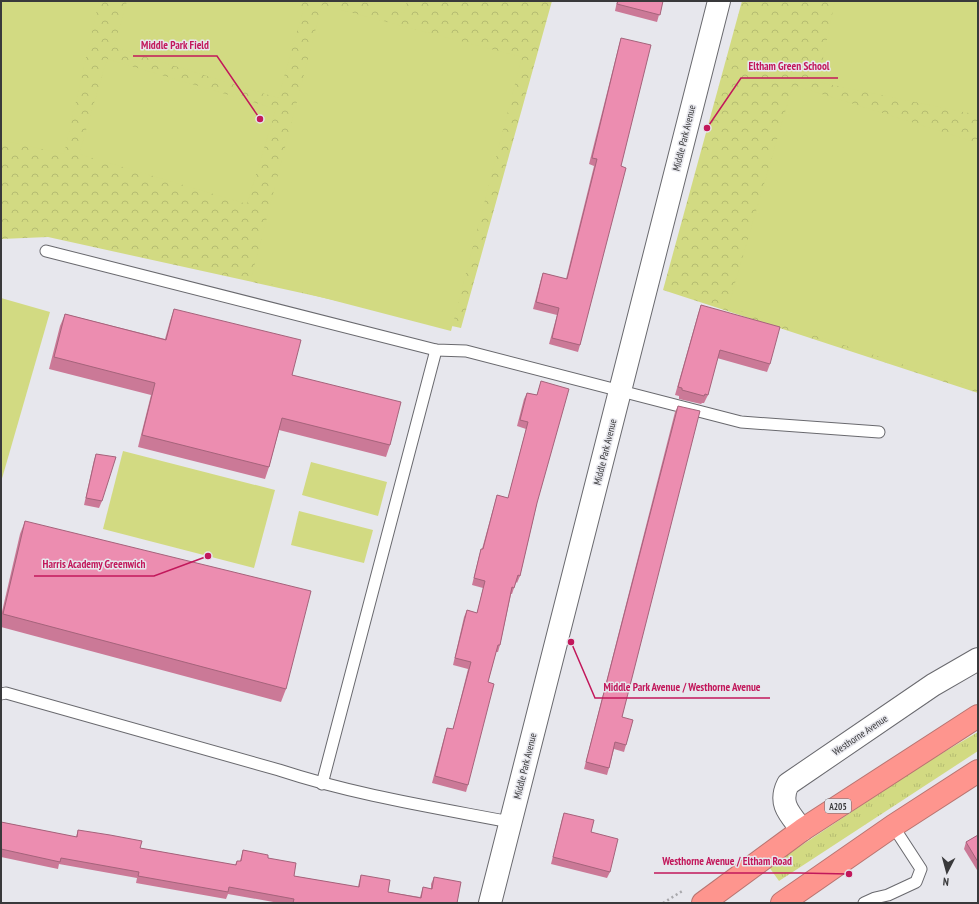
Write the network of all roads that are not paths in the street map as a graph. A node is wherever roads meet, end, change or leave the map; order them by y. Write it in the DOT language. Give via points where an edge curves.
graph roads {
  1 [pos="719,1"];
  2 [pos="46,251"];
  3 [pos="436,350"];
  4 [pos="621,390"];
  5 [pos="879,432"];
  6 [pos="978,659"];
  7 [pos="1,694"];
  8 [pos="978,716"];
  9 [pos="978,771"];
  10 [pos="322,784"];
  11 [pos="510,822"];
  12 [pos="796,822"];
  13 [pos="893,826"];
  14 [pos="888,899"];
  15 [pos="490,903"];
  16 [pos="703,903"];
  17 [pos="782,903"];
  18 [pos="864,903"];
  1 -- 4 [label="street, Middle Park Avenue"];
  2 -- 3 [label="lane"];
  3 -- 4 [label="lane" via="466,351"];
  3 -- 10 [label="lane"];
  4 -- 5 [label="lane" via="741,422"];
  4 -- 11 [label="street, Middle Park Avenue"];
  6 -- 12 [label="street, Westhorne Avenue" via="933,685 788,784 783,794 784,804"];
  7 -- 10 [label="lane" via="6,693"];
  8 -- 12 [label="highway, A205"];
  9 -- 13 [label="highway"];
  10 -- 11 [label="lane"];
  11 -- 15 [label="street, Middle Park Avenue"];
  12 -- 16 [label="highway, A205"];
  13 -- 14 [label="lane" via="922,868 916,882"];
  13 -- 17 [label="highway"];
  14 -- 18 [label="lane" via="875,898"];
}
